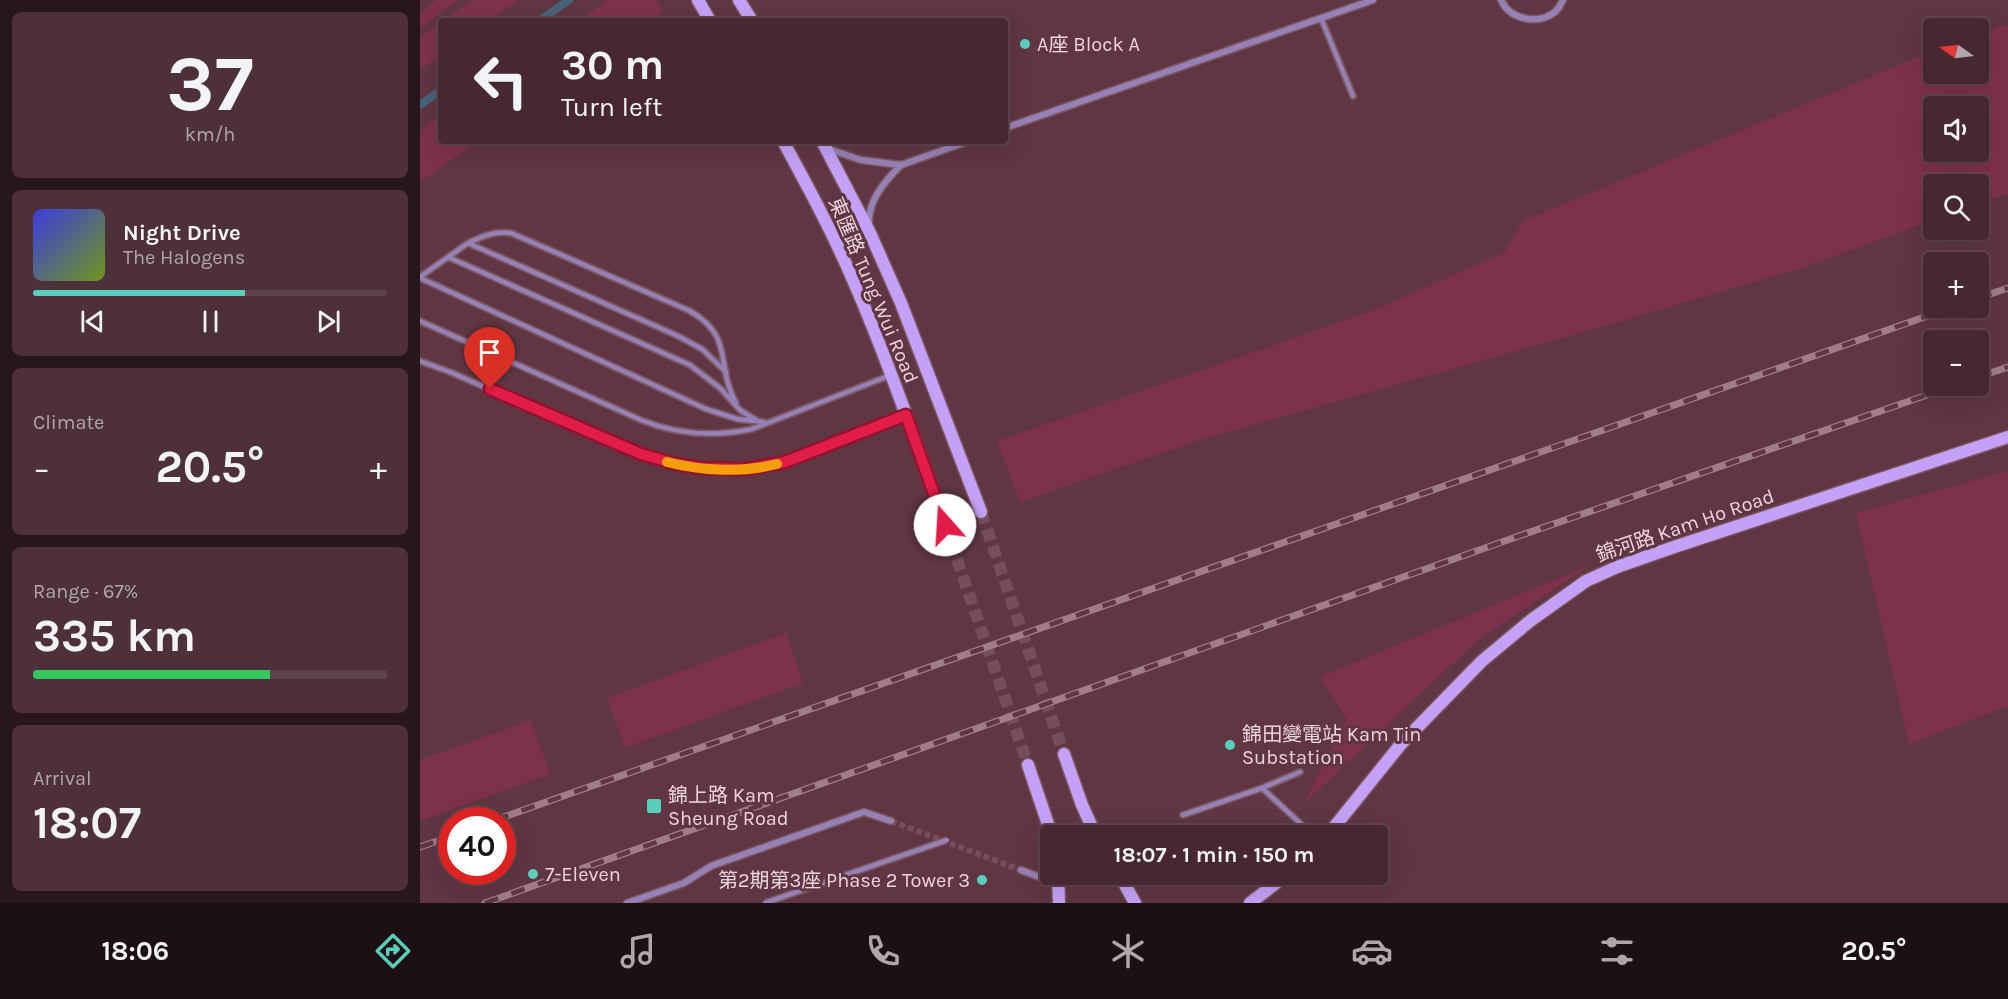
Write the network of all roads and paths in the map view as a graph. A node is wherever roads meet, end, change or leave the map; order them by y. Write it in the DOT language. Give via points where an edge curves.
graph roads {
  1 [pos="698,0"];
  2 [pos="739,0"];
  3 [pos="1373,0"];
  4 [pos="1501,0"];
  5 [pos="1563,0"];
  6 [pos="709,18"];
  7 [pos="749,18"];
  8 [pos="1321,18"];
  9 [pos="1353,96"];
  10 [pos="1008,127"];
  11 [pos="785,144"];
  12 [pos="824,144"];
  13 [pos="960,144"];
  14 [pos="901,165"];
  15 [pos="870,233"];
  16 [pos="468,243"];
  17 [pos="448,257"];
  18 [pos="420,278"];
  19 [pos="420,321"];
  20 [pos="420,361"];
  21 [pos="726,372"];
  22 [pos="891,375"];
  23 [pos="740,410"];
  24 [pos="906,415"];
  25 [pos="767,422"];
  26 [pos="2008,437"];
  27 [pos="981,512"];
  28 [pos="945,525"];
  29 [pos="1064,754"];
  30 [pos="1028,765"];
  31 [pos="1300,772"];
  32 [pos="1262,788"];
  33 [pos="1183,815"];
  34 [pos="891,821"];
  35 [pos="1048,825"];
  36 [pos="1091,825"];
  37 [pos="1302,825"];
  38 [pos="1336,825"];
  39 [pos="947,840"];
  40 [pos="1021,870"];
  41 [pos="1040,874"];
  42 [pos="1059,885"];
  43 [pos="1125,885"];
  44 [pos="1274,885"];
  45 [pos="627,903"];
  46 [pos="765,903"];
  47 [pos="1059,903"];
  48 [pos="1135,903"];
  49 [pos="1250,903"];
  1 -- 6 [label="street"];
  2 -- 7 [label="street"];
  3 -- 8 [label="street"];
  4 -- 5 [label="street" via="1514,14 1528,20 1556,11"];
  8 -- 9 [label="lane"];
  8 -- 10 [label="street"];
  11 -- 22 [label="street, 東匯路 Tung Wui Road" via="835,240"];
  12 -- 14 [label="street" via="861,160"];
  12 -- 15 [label="street, 東匯路 Tung Wui Road"];
  13 -- 14 [label="street"];
  14 -- 15 [label="street" via="875,198 868,219"];
  15 -- 27 [label="street, 東匯路 Tung Wui Road"];
  16 -- 17 [label="lane"];
  16 -- 21 [label="lane" via="678,336 702,349"];
  16 -- 21 [label="lane" via="486,234 511,232 690,311 703,319 720,341"];
  17 -- 18 [label="lane"];
  17 -- 23 [label="lane" via="690,365"];
  18 -- 25 [label="lane" via="706,409 737,419"];
  19 -- 25 [label="lane" via="658,427 714,434 752,429"];
  20 -- 24 [label="lane" via="654,459 702,468 746,469 785,462"];
  21 -- 23 [label="lane"];
  22 -- 24 [label="street, 東匯路 Tung Wui Road"];
  22 -- 25 [label="lane"];
  23 -- 25 [label="lane"];
  24 -- 28 [label="street, 東匯路 Tung Wui Road"];
  26 -- 38 [label="street, 錦河路 Kam Ho Road" via="1674,547 1586,581 1482,661 1401,744"];
  29 -- 36 [label="street"];
  30 -- 35 [label="street"];
  31 -- 32 [label="lane"];
  32 -- 33 [label="lane"];
  32 -- 37 [label="lane"];
  34 -- 45 [label="street" via="864,812 711,866 684,883"];
  39 -- 46 [label="lane, bridge"];
  40 -- 41 [label="street"];
  42 -- 47 [label="street"];
  43 -- 48 [label="street"];
  44 -- 49 [label="street"];
}
